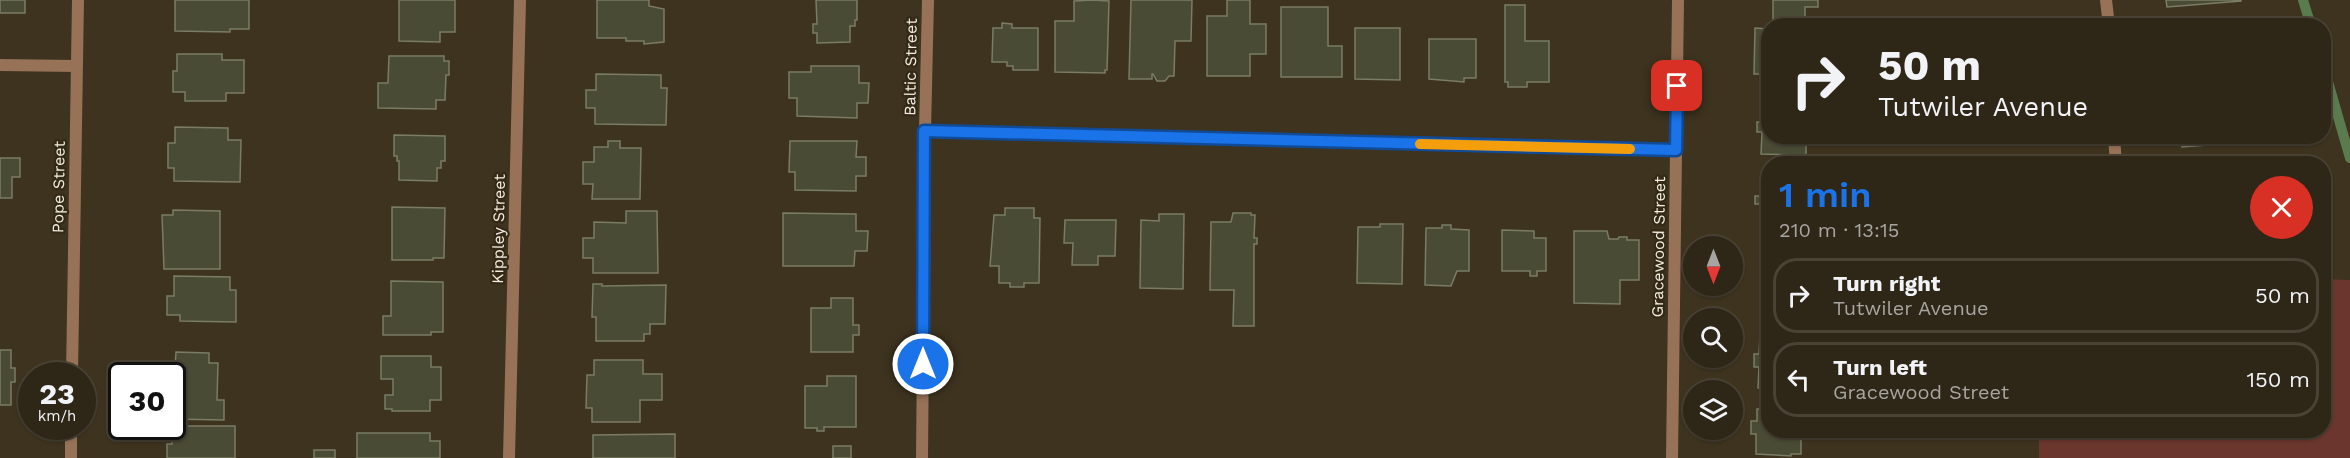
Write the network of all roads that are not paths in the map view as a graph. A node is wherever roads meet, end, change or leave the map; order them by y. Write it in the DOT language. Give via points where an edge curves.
graph roads {
  1 [pos="78,0"];
  2 [pos="520,0"];
  3 [pos="928,0"];
  4 [pos="1678,0"];
  5 [pos="2106,0"];
  6 [pos="2108,18"];
  7 [pos="0,65"];
  8 [pos="76,66"];
  9 [pos="924,131"];
  10 [pos="1676,150"];
  11 [pos="72,362"];
  12 [pos="71,440"];
  13 [pos="71,458"];
  14 [pos="509,458"];
  15 [pos="922,458"];
  16 [pos="1672,458"];
  1 -- 8 [label="street, Pope Street"];
  2 -- 14 [label="street, Kippley Street"];
  3 -- 9 [label="street, Baltic Street"];
  4 -- 10 [label="street, Gracewood Street"];
  5 -- 6 [label="street"];
  7 -- 8 [label="street"];
  8 -- 11 [label="street, Pope Street"];
  9 -- 10 [label="street"];
  9 -- 15 [label="street, Baltic Street"];
  10 -- 16 [label="street, Gracewood Street"];
  12 -- 13 [label="street"];
}
